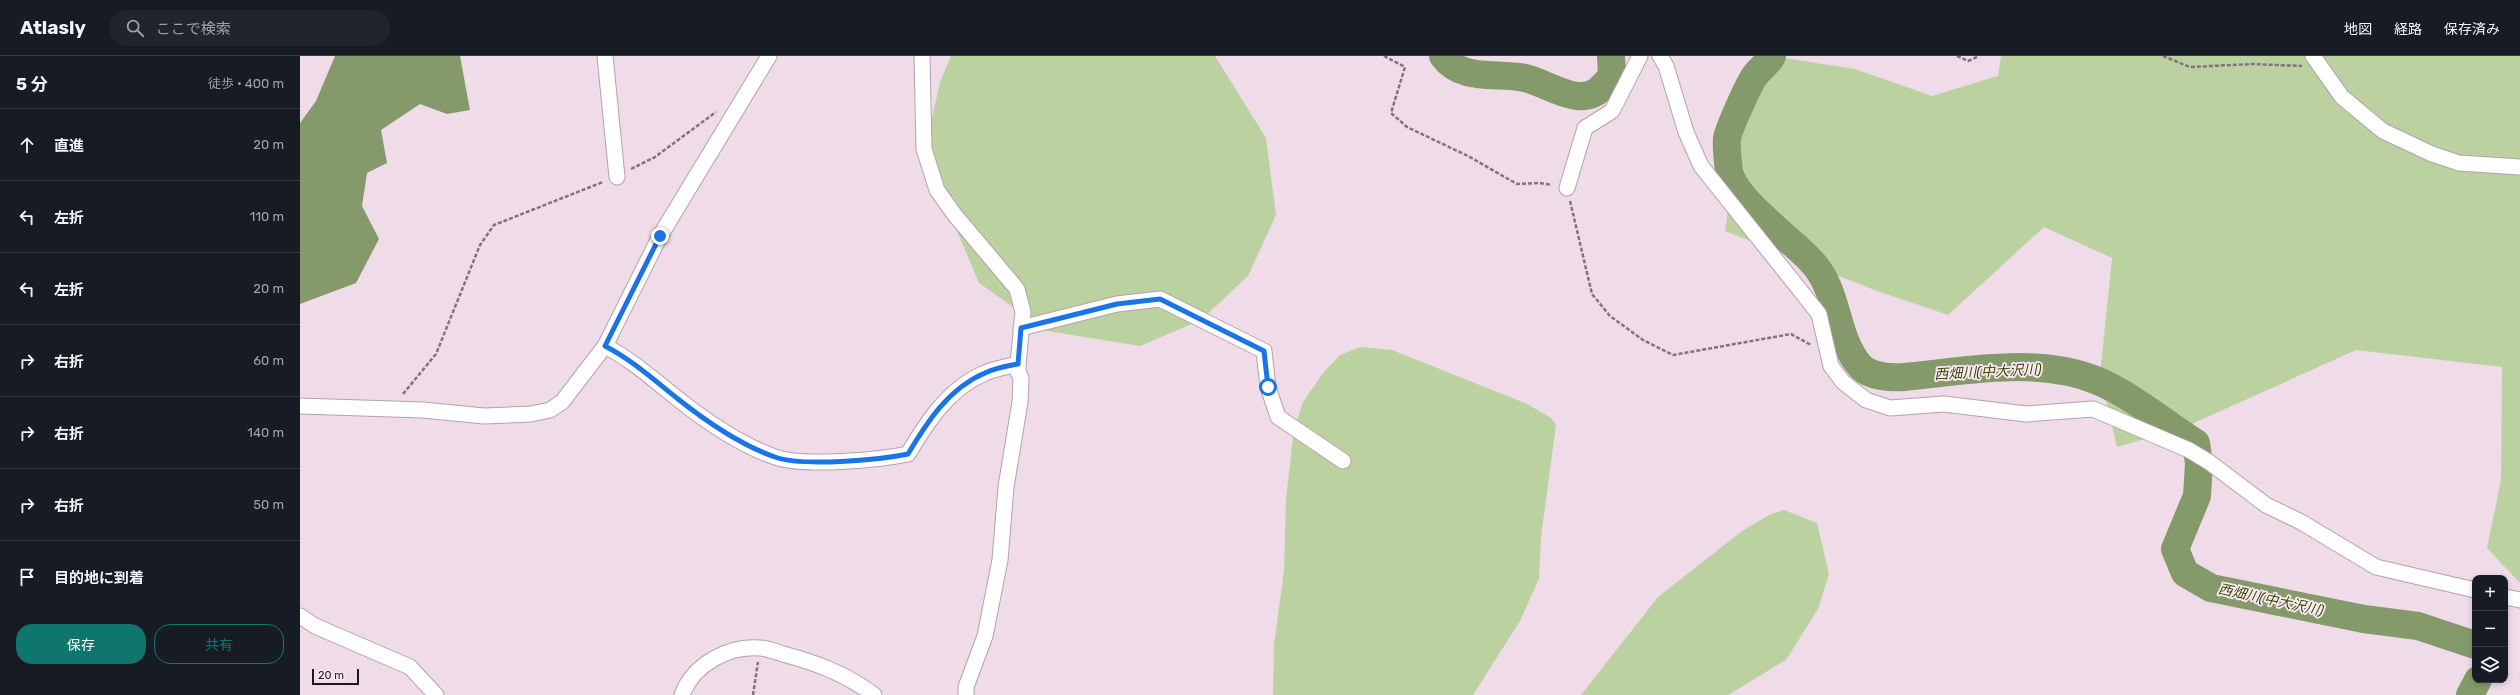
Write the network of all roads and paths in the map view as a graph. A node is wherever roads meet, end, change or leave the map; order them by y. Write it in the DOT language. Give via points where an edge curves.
graph roads {
  1 [pos="604,56"];
  2 [pos="769,56"];
  3 [pos="922,56"];
  4 [pos="1384,56"];
  5 [pos="1640,56"];
  6 [pos="1660,56"];
  7 [pos="1957,56"];
  8 [pos="1979,56"];
  9 [pos="2163,56"];
  10 [pos="2316,61"];
  11 [pos="721,108"];
  12 [pos="2520,167"];
  13 [pos="617,177"];
  14 [pos="1567,188"];
  15 [pos="1021,328"];
  16 [pos="605,346"];
  17 [pos="1827,354"];
  18 [pos="1018,364"];
  19 [pos="300,406"];
  20 [pos="391,409"];
  21 [pos="1343,461"];
  22 [pos="2472,589"];
  23 [pos="2508,598"];
  24 [pos="2520,600"];
  25 [pos="300,616"];
  26 [pos="760,648"];
  27 [pos="436,695"];
  28 [pos="682,695"];
  29 [pos="753,695"];
  30 [pos="874,695"];
  31 [pos="966,695"];
  1 -- 13 [label="street"];
  2 -- 16 [label="street" via="660,236"];
  3 -- 15 [label="street" via="924,149 937,190 1017,289 1023,312"];
  4 -- 14 [label="path" via="1405,67 1390,113 1407,127 1468,156 1517,184 1540,183"];
  5 -- 14 [label="street" via="1612,111 1585,128"];
  6 -- 17 [label="street" via="1666,66 1686,132 1701,166 1819,314"];
  7 -- 8 [label="path" via="1968,61"];
  9 -- 10 [label="path" via="2190,67"];
  10 -- 12 [label="street" via="2342,96 2383,131 2432,154 2459,163"];
  11 -- 13 [label="path" via="655,157"];
  13 -- 20 [label="path" via="494,225 480,245 436,354"];
  14 -- 17 [label="path" via="1592,294 1625,329 1673,355 1791,334"];
  15 -- 18 [label="street"];
  15 -- 21 [label="street" via="1117,304 1160,299 1264,351 1268,387 1278,417"];
  16 -- 18 [label="street" via="628,358 679,400 728,435 776,457 819,462 908,454 928,420 952,394 985,373"];
  16 -- 20 [label="street" via="562,402 550,410 530,414 484,416"];
  17 -- 22 [label="street" via="1831,366 1843,382 1866,400 1890,408 1944,404 2026,414 2093,409 2190,450 2266,505 2301,522 2376,567"];
  18 -- 31 [label="street" via="1021,378 1020,402 1006,487 1000,560 985,636 966,687"];
  19 -- 20 [label="street"];
  23 -- 24 [label="street"];
  25 -- 27 [label="street" via="315,626 410,667"];
  26 -- 28 [label="street" via="743,648 698,668"];
  26 -- 29 [label="path"];
  26 -- 30 [label="street" via="834,670 856,681"];
}
